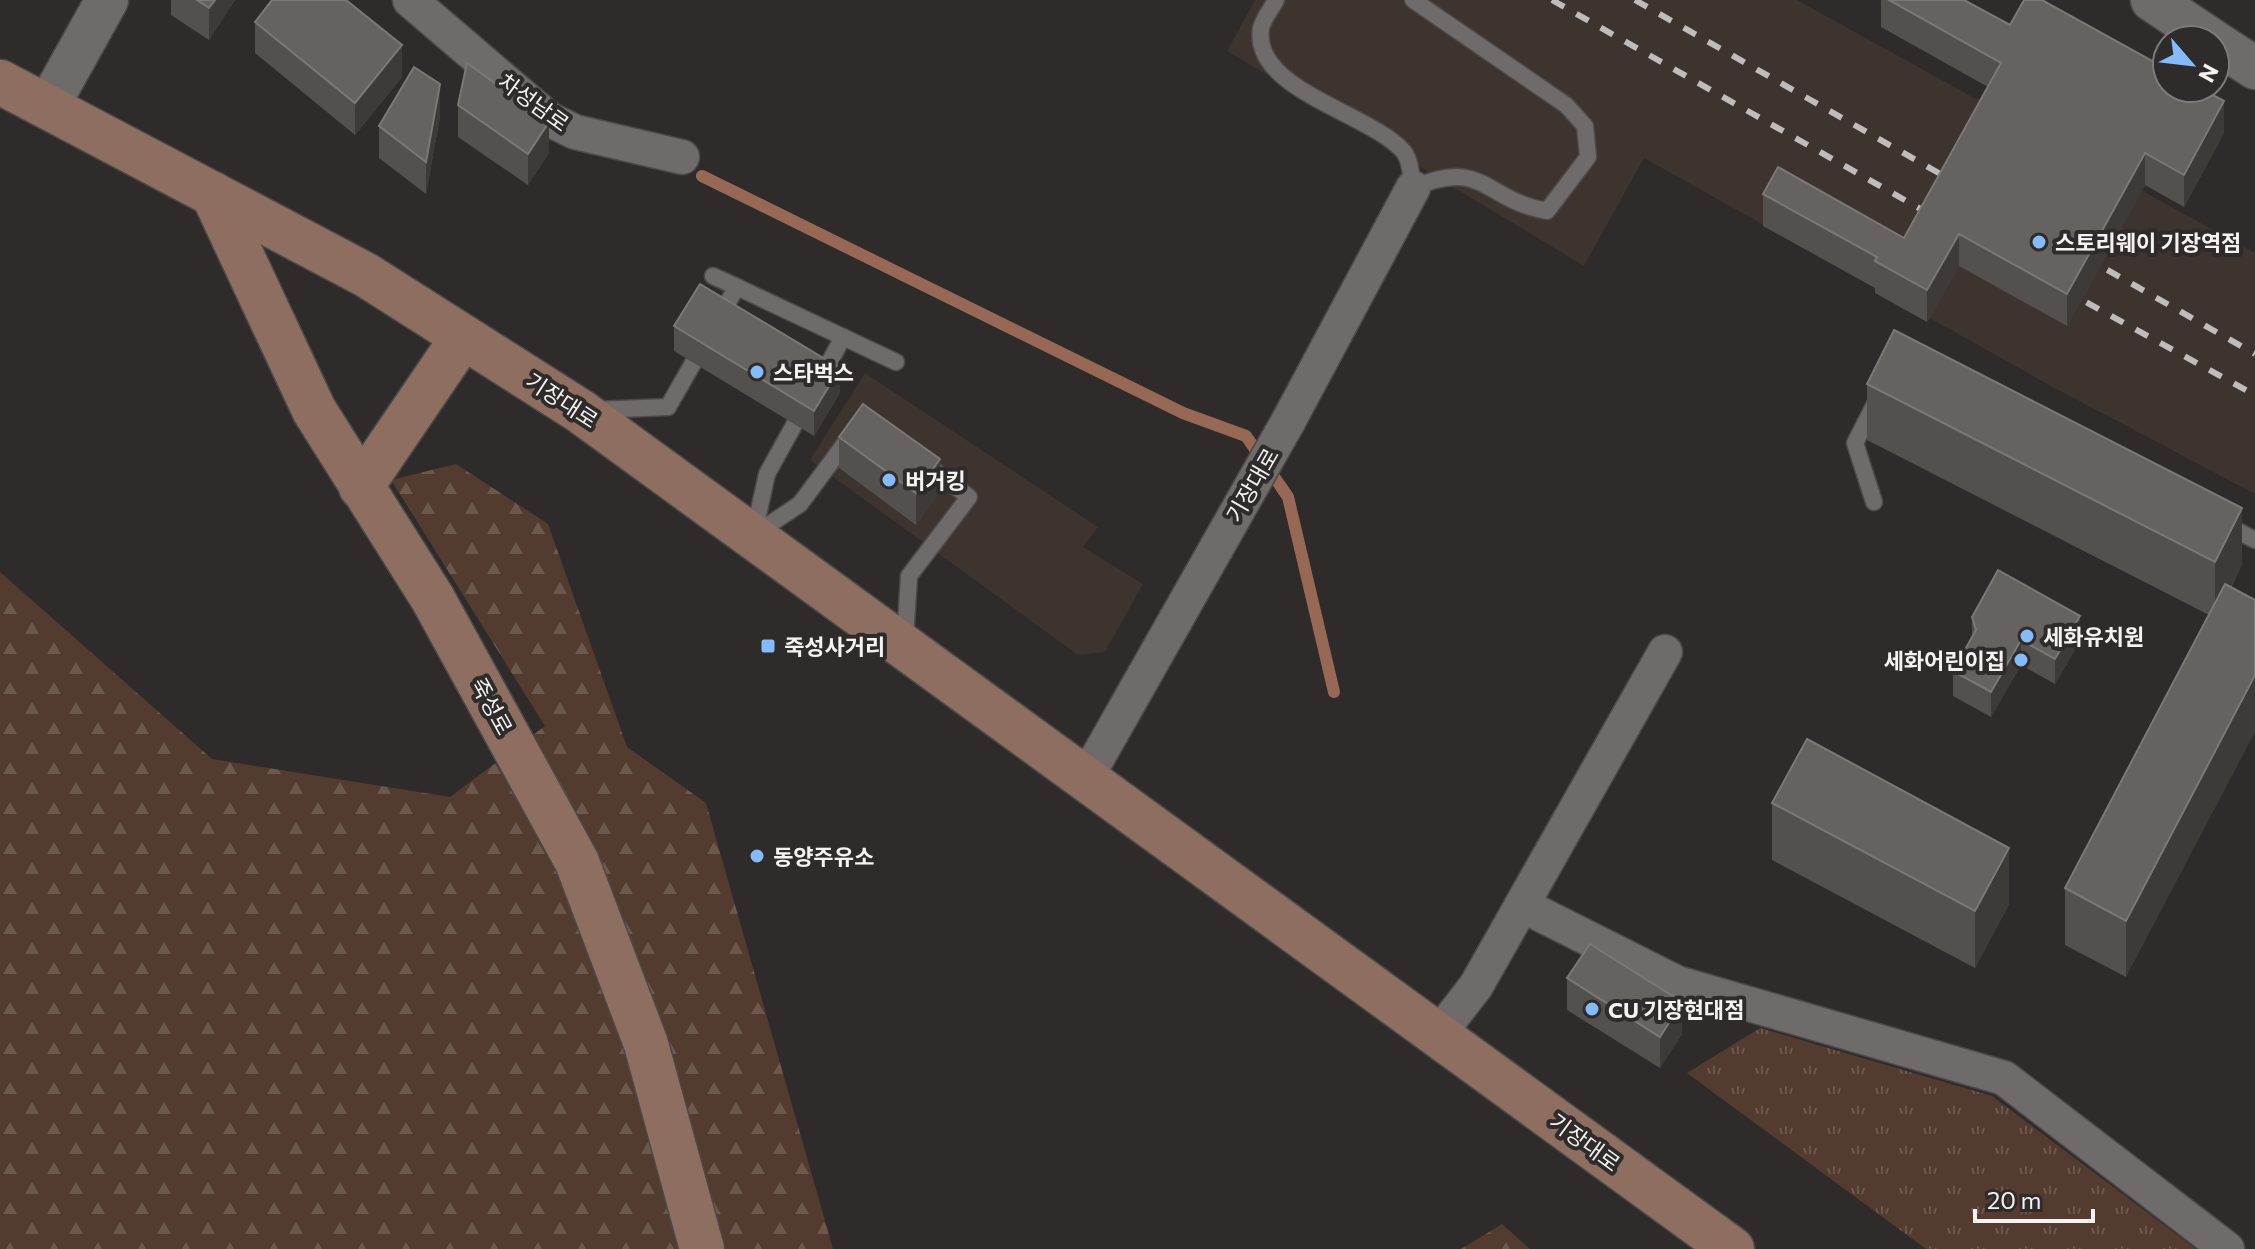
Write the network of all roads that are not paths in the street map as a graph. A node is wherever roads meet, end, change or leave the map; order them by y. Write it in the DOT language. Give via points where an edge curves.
graph roads {
  1 [pos="107,0"];
  2 [pos="410,0"];
  3 [pos="1276,0"];
  4 [pos="1413,0"];
  5 [pos="2152,0"];
  6 [pos="2188,24"];
  7 [pos="2231,52"];
  8 [pos="2255,68"];
  9 [pos="0,82"];
  10 [pos="48,106"];
  11 [pos="682,157"];
  12 [pos="1413,188"];
  13 [pos="213,194"];
  14 [pos="713,276"];
  15 [pos="737,287"];
  16 [pos="463,337"];
  17 [pos="843,337"];
  18 [pos="896,362"];
  19 [pos="1884,387"];
  20 [pos="580,411"];
  21 [pos="864,417"];
  22 [pos="911,453"];
  23 [pos="361,487"];
  24 [pos="1874,502"];
  25 [pos="2212,518"];
  26 [pos="754,535"];
  27 [pos="2255,540"];
  28 [pos="905,646"];
  29 [pos="1665,652"];
  30 [pos="1086,778"];
  31 [pos="1522,905"];
  32 [pos="1438,1035"];
  33 [pos="702,1249"];
  34 [pos="1732,1249"];
  35 [pos="2227,1249"];
  1 -- 10 [label="street"];
  2 -- 11 [label="street, 차성남로" via="549,119 575,132"];
  3 -- 12 [label="lane" via="1261,27 1264,55 1282,78 1389,138 1407,155"];
  4 -- 12 [label="lane" via="1566,105 1585,126 1588,157 1547,211 1528,208 1466,175 1440,176"];
  5 -- 6 [label="street"];
  7 -- 8 [label="street"];
  9 -- 10 [label="main road, 기장대로"];
  10 -- 13 [label="main road, 기장대로"];
  12 -- 30 [label="street, 기장대로" via="1289,420"];
  13 -- 16 [label="main road, 기장대로" via="366,275"];
  13 -- 23 [label="main road, 죽성로" via="295,375"];
  14 -- 15 [label="lane"];
  15 -- 17 [label="lane"];
  15 -- 20 [label="lane" via="668,407"];
  16 -- 20 [label="main road, 기장대로"];
  16 -- 23 [label="main road"];
  17 -- 18 [label="lane"];
  17 -- 26 [label="lane" via="767,474"];
  19 -- 24 [label="lane" via="1855,443"];
  20 -- 26 [label="main road, 기장대로"];
  21 -- 26 [label="lane" via="800,504"];
  22 -- 28 [label="lane" via="969,497 909,576"];
  23 -- 33 [label="main road, 죽성로" via="433,599 577,862 646,1044"];
  25 -- 27 [label="lane"];
  26 -- 28 [label="main road, 기장대로"];
  28 -- 30 [label="main road, 기장대로"];
  29 -- 31 [label="street"];
  30 -- 32 [label="main road, 기장대로"];
  31 -- 32 [label="street" via="1476,986"];
  31 -- 35 [label="street" via="1677,983 2004,1078"];
  32 -- 34 [label="main road, 기장대로"];
}
